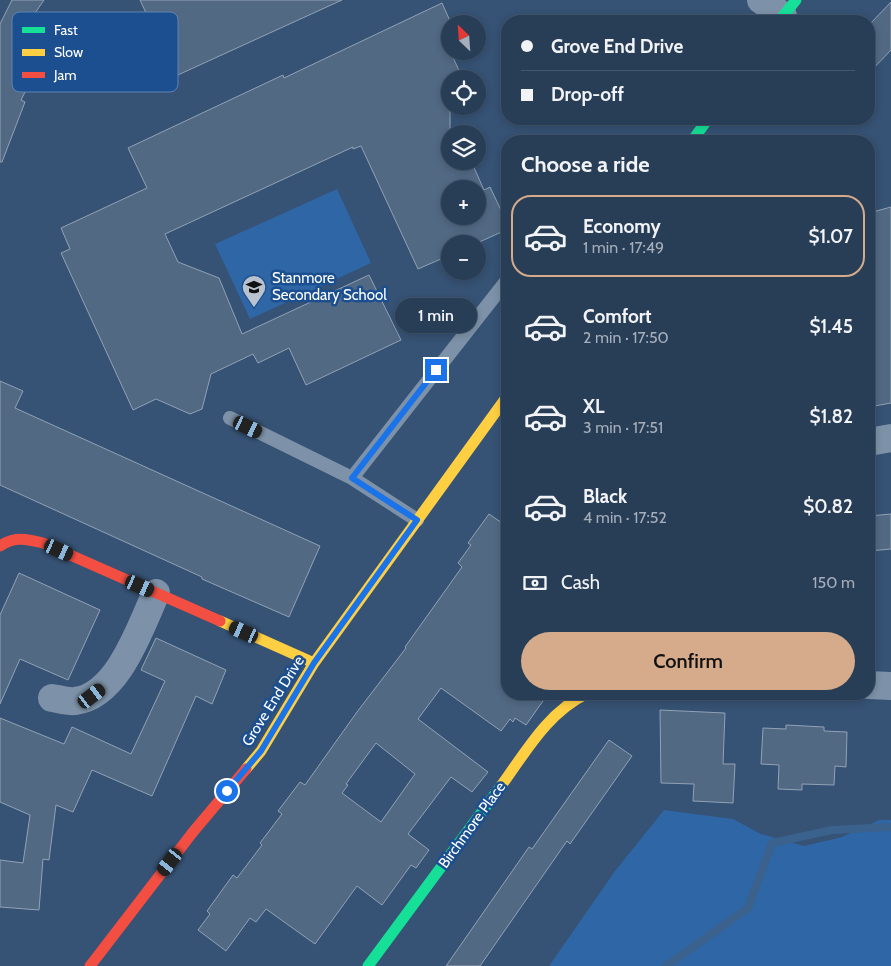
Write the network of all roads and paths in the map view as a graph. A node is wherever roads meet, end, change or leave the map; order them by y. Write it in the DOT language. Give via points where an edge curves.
graph roads {
  1 [pos="761,0"];
  2 [pos="786,12"];
  3 [pos="501,287"];
  4 [pos="501,405"];
  5 [pos="230,418"];
  6 [pos="891,438"];
  7 [pos="875,441"];
  8 [pos="352,478"];
  9 [pos="417,520"];
  10 [pos="0,546"];
  11 [pos="156,593"];
  12 [pos="314,663"];
  13 [pos="875,685"];
  14 [pos="891,686"];
  15 [pos="52,698"];
  16 [pos="574,700"];
  17 [pos="90,966"];
  18 [pos="368,966"];
  1 -- 2 [label="street"];
  3 -- 8 [label="lane"];
  4 -- 9 [label="street, Grove End Drive"];
  5 -- 8 [label="lane"];
  6 -- 7 [label="street"];
  8 -- 9 [label="lane"];
  9 -- 12 [label="street, Grove End Drive"];
  10 -- 11 [label="street" via="7,541 25,538 43,543"];
  11 -- 12 [label="street"];
  11 -- 15 [label="street" via="121,667 106,686 92,696 74,701"];
  12 -- 17 [label="street, Grove End Drive" via="261,751 193,832"];
  13 -- 14 [label="street"];
  16 -- 18 [label="street, Birchmore Place" via="541,732"];
}
